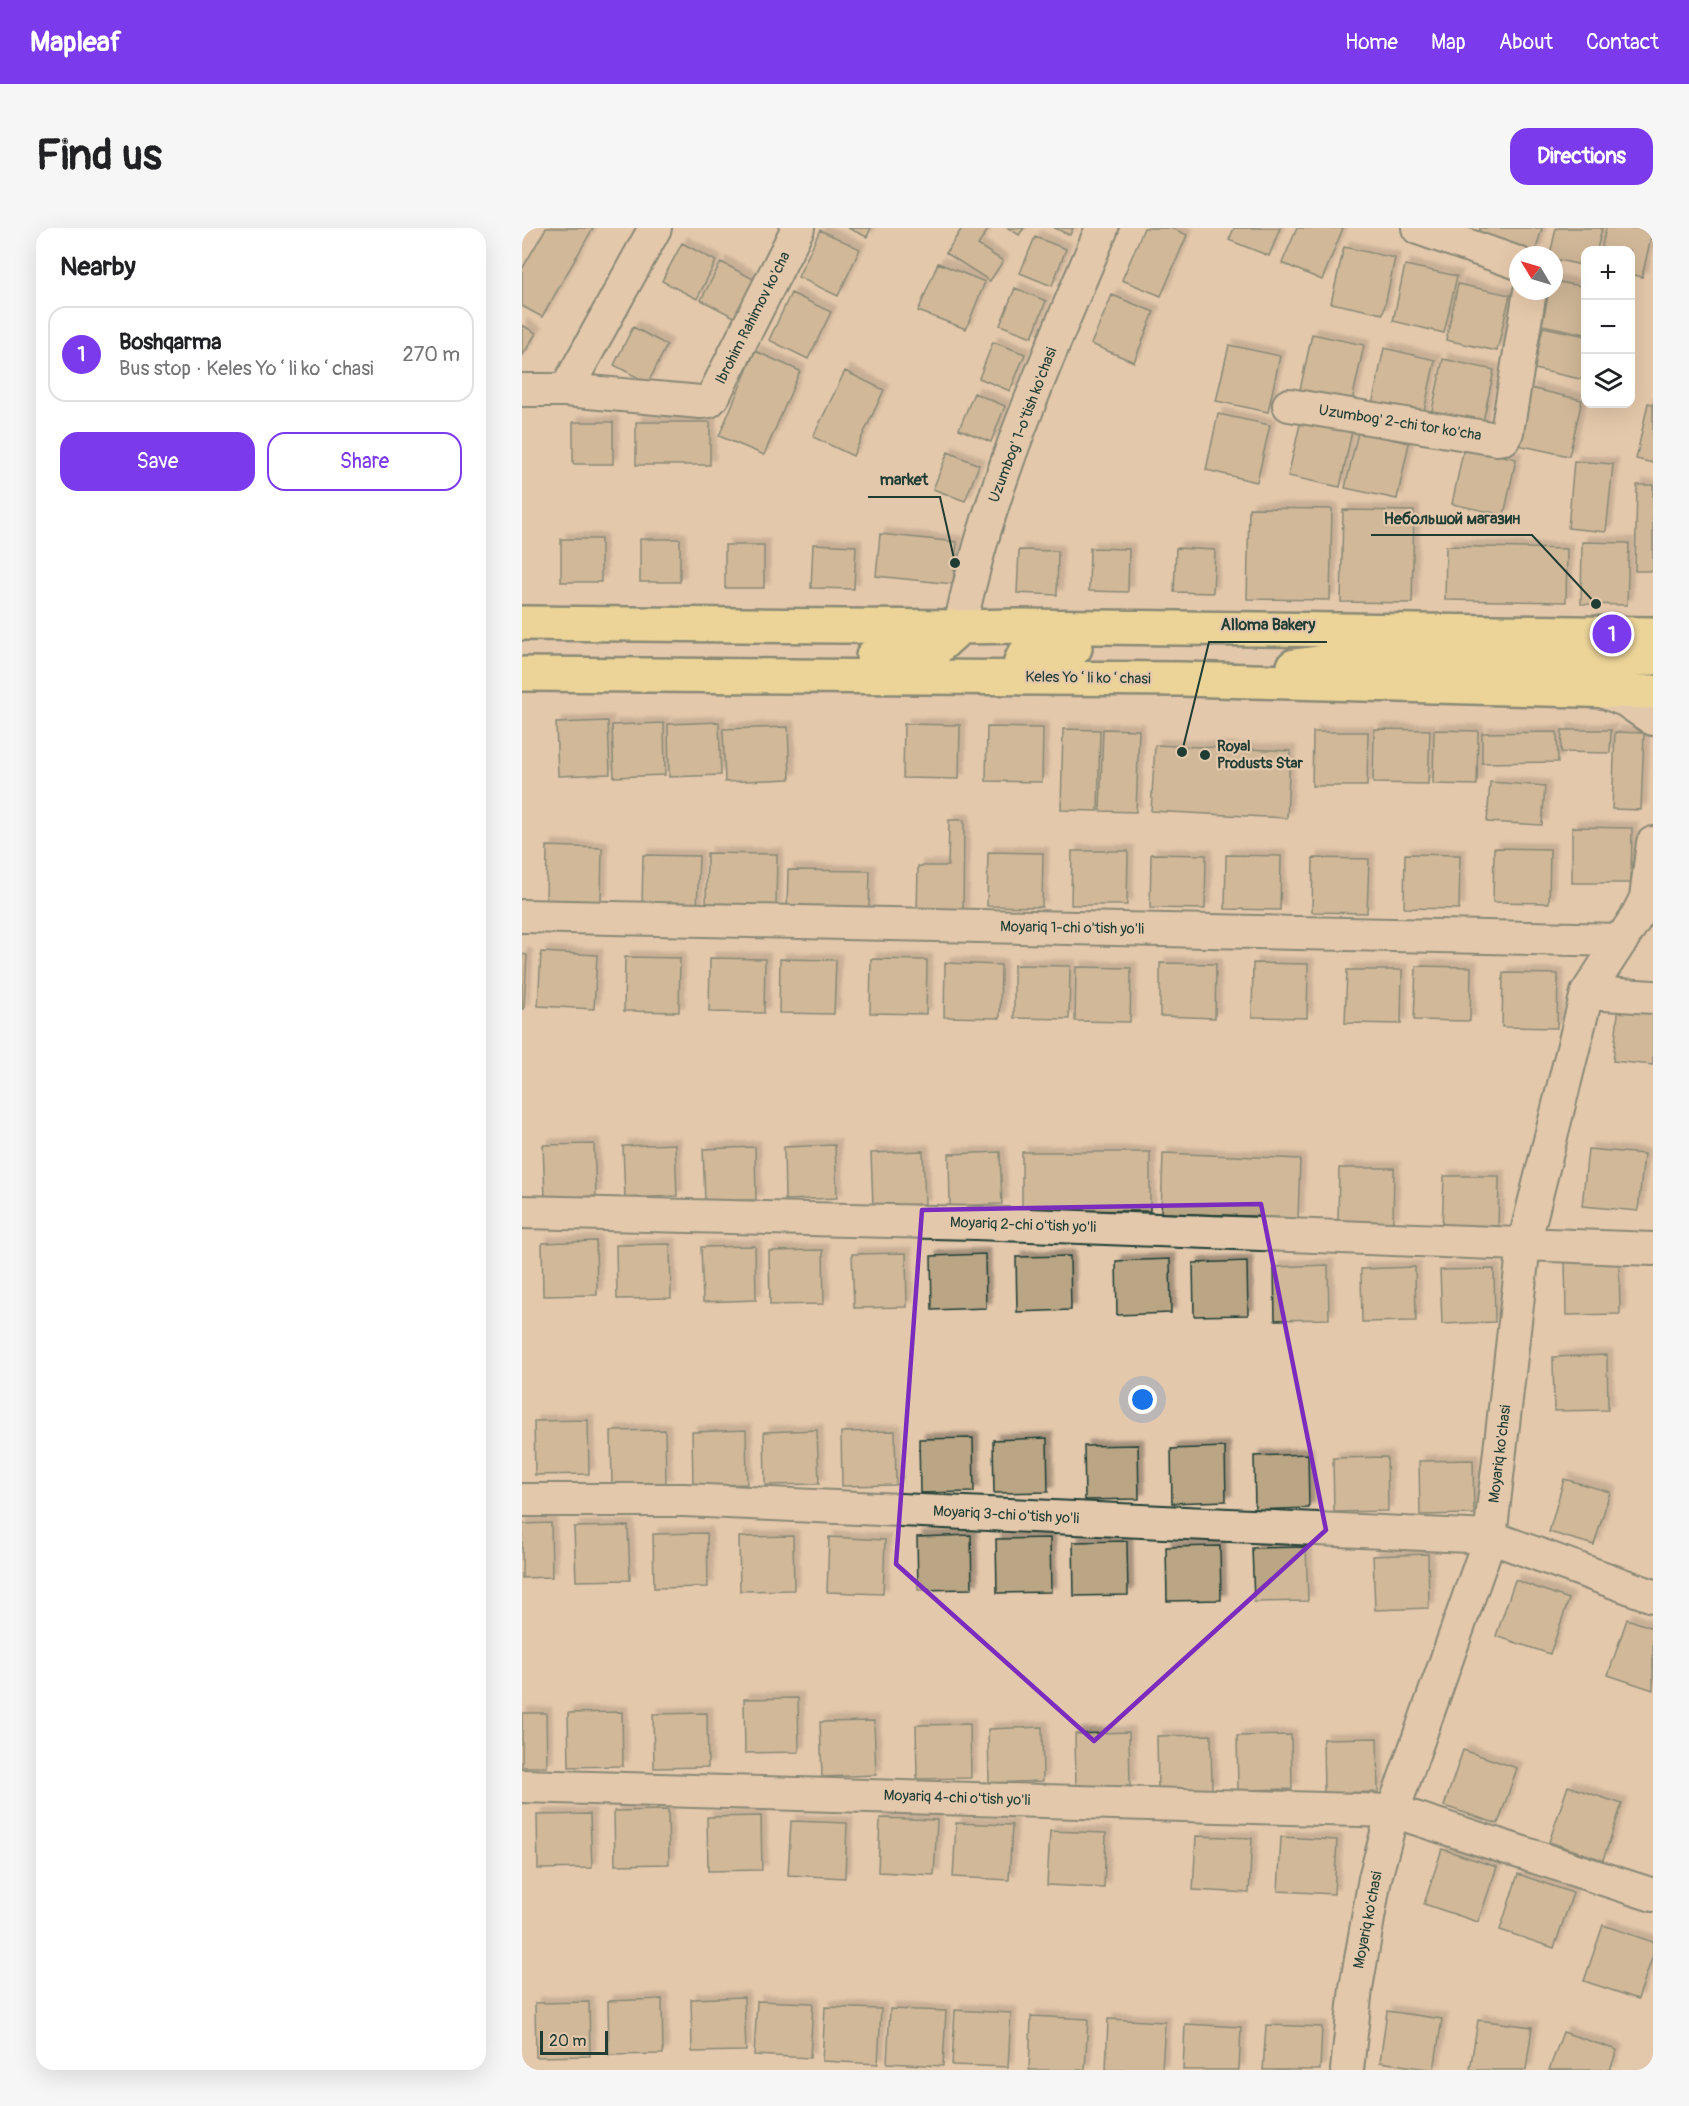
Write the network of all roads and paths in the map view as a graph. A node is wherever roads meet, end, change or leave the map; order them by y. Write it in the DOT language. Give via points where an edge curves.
graph roads {
  1 [pos="655,228"];
  2 [pos="798,228"];
  3 [pos="1102,228"];
  4 [pos="1418,228"];
  5 [pos="1509,260"];
  6 [pos="1529,300"];
  7 [pos="522,390"];
  8 [pos="566,390"];
  9 [pos="1289,405"];
  10 [pos="522,623"];
  11 [pos="629,624"];
  12 [pos="960,627"];
  13 [pos="1273,630"];
  14 [pos="1653,634"];
  15 [pos="522,641"];
  16 [pos="1653,658"];
  17 [pos="522,674"];
  18 [pos="594,674"];
  19 [pos="1020,677"];
  20 [pos="1182,679"];
  21 [pos="1602,691"];
  22 [pos="1653,692"];
  23 [pos="1653,719"];
  24 [pos="1653,843"];
  25 [pos="522,916"];
  26 [pos="1622,940"];
  27 [pos="1587,993"];
  28 [pos="1653,997"];
  29 [pos="522,1212"];
  30 [pos="1524,1244"];
  31 [pos="1653,1249"];
  32 [pos="522,1500"];
  33 [pos="1490,1537"];
  34 [pos="1653,1596"];
  35 [pos="522,1786"];
  36 [pos="1393,1811"];
  37 [pos="1653,1894"];
  38 [pos="1347,2070"];
  1 -- 8 [label="street"];
  2 -- 8 [label="street, Ibrohim Rahimov ko'cha" via="709,401"];
  3 -- 12 [label="street, Uzumbog' 1-o'tish ko'chasi" via="993,502"];
  4 -- 5 [label="street"];
  6 -- 9 [label="street, Uzumbog' 2-chi tor ko'cha" via="1504,438 1497,440"];
  7 -- 8 [label="street, Ibrohim Rahimov ko'cha"];
  10 -- 11 [label="main road"];
  11 -- 12 [label="main road"];
  11 -- 15 [label="main road"];
  12 -- 13 [label="main road"];
  12 -- 18 [label="main road" via="937,648 904,656 692,657"];
  13 -- 14 [label="main road"];
  13 -- 19 [label="main road" via="1175,647 1031,648 1023,654"];
  16 -- 20 [label="main road" via="1350,659"];
  17 -- 18 [label="main road, Keles Yoʻli koʻchasi"];
  18 -- 19 [label="main road, Keles Yoʻli koʻchasi"];
  19 -- 20 [label="main road, Keles Yoʻli koʻchasi"];
  20 -- 21 [label="main road, Keles Yoʻli koʻchasi"];
  21 -- 22 [label="main road, Keles Yoʻli koʻchasi"];
  21 -- 23 [label="street" via="1625,700"];
  24 -- 26 [label="street, Moyariq ko'chasi" via="1646,898"];
  25 -- 26 [label="street, Moyariq 1-chi o'tish yo'li"];
  26 -- 27 [label="street, Moyariq ko'chasi"];
  27 -- 28 [label="street"];
  27 -- 30 [label="street, Moyariq ko'chasi"];
  29 -- 30 [label="street, Moyariq 2-chi o'tish yo'li" via="976,1223"];
  30 -- 31 [label="street, Moyariq 2-chi o'tish yo'li"];
  30 -- 33 [label="street, Moyariq ko'chasi"];
  32 -- 33 [label="street, Moyariq 3-chi o'tish yo'li" via="684,1500"];
  33 -- 34 [label="street, Moyariq 3-chi o'tish yo'li"];
  33 -- 36 [label="street, Moyariq ko'chasi"];
  35 -- 36 [label="street, Moyariq 4-chi o'tish yo'li"];
  36 -- 37 [label="street, Moyariq 4-chi o'tish yo'li"];
  36 -- 38 [label="street, Moyariq ko'chasi" via="1375,1878"];
}
